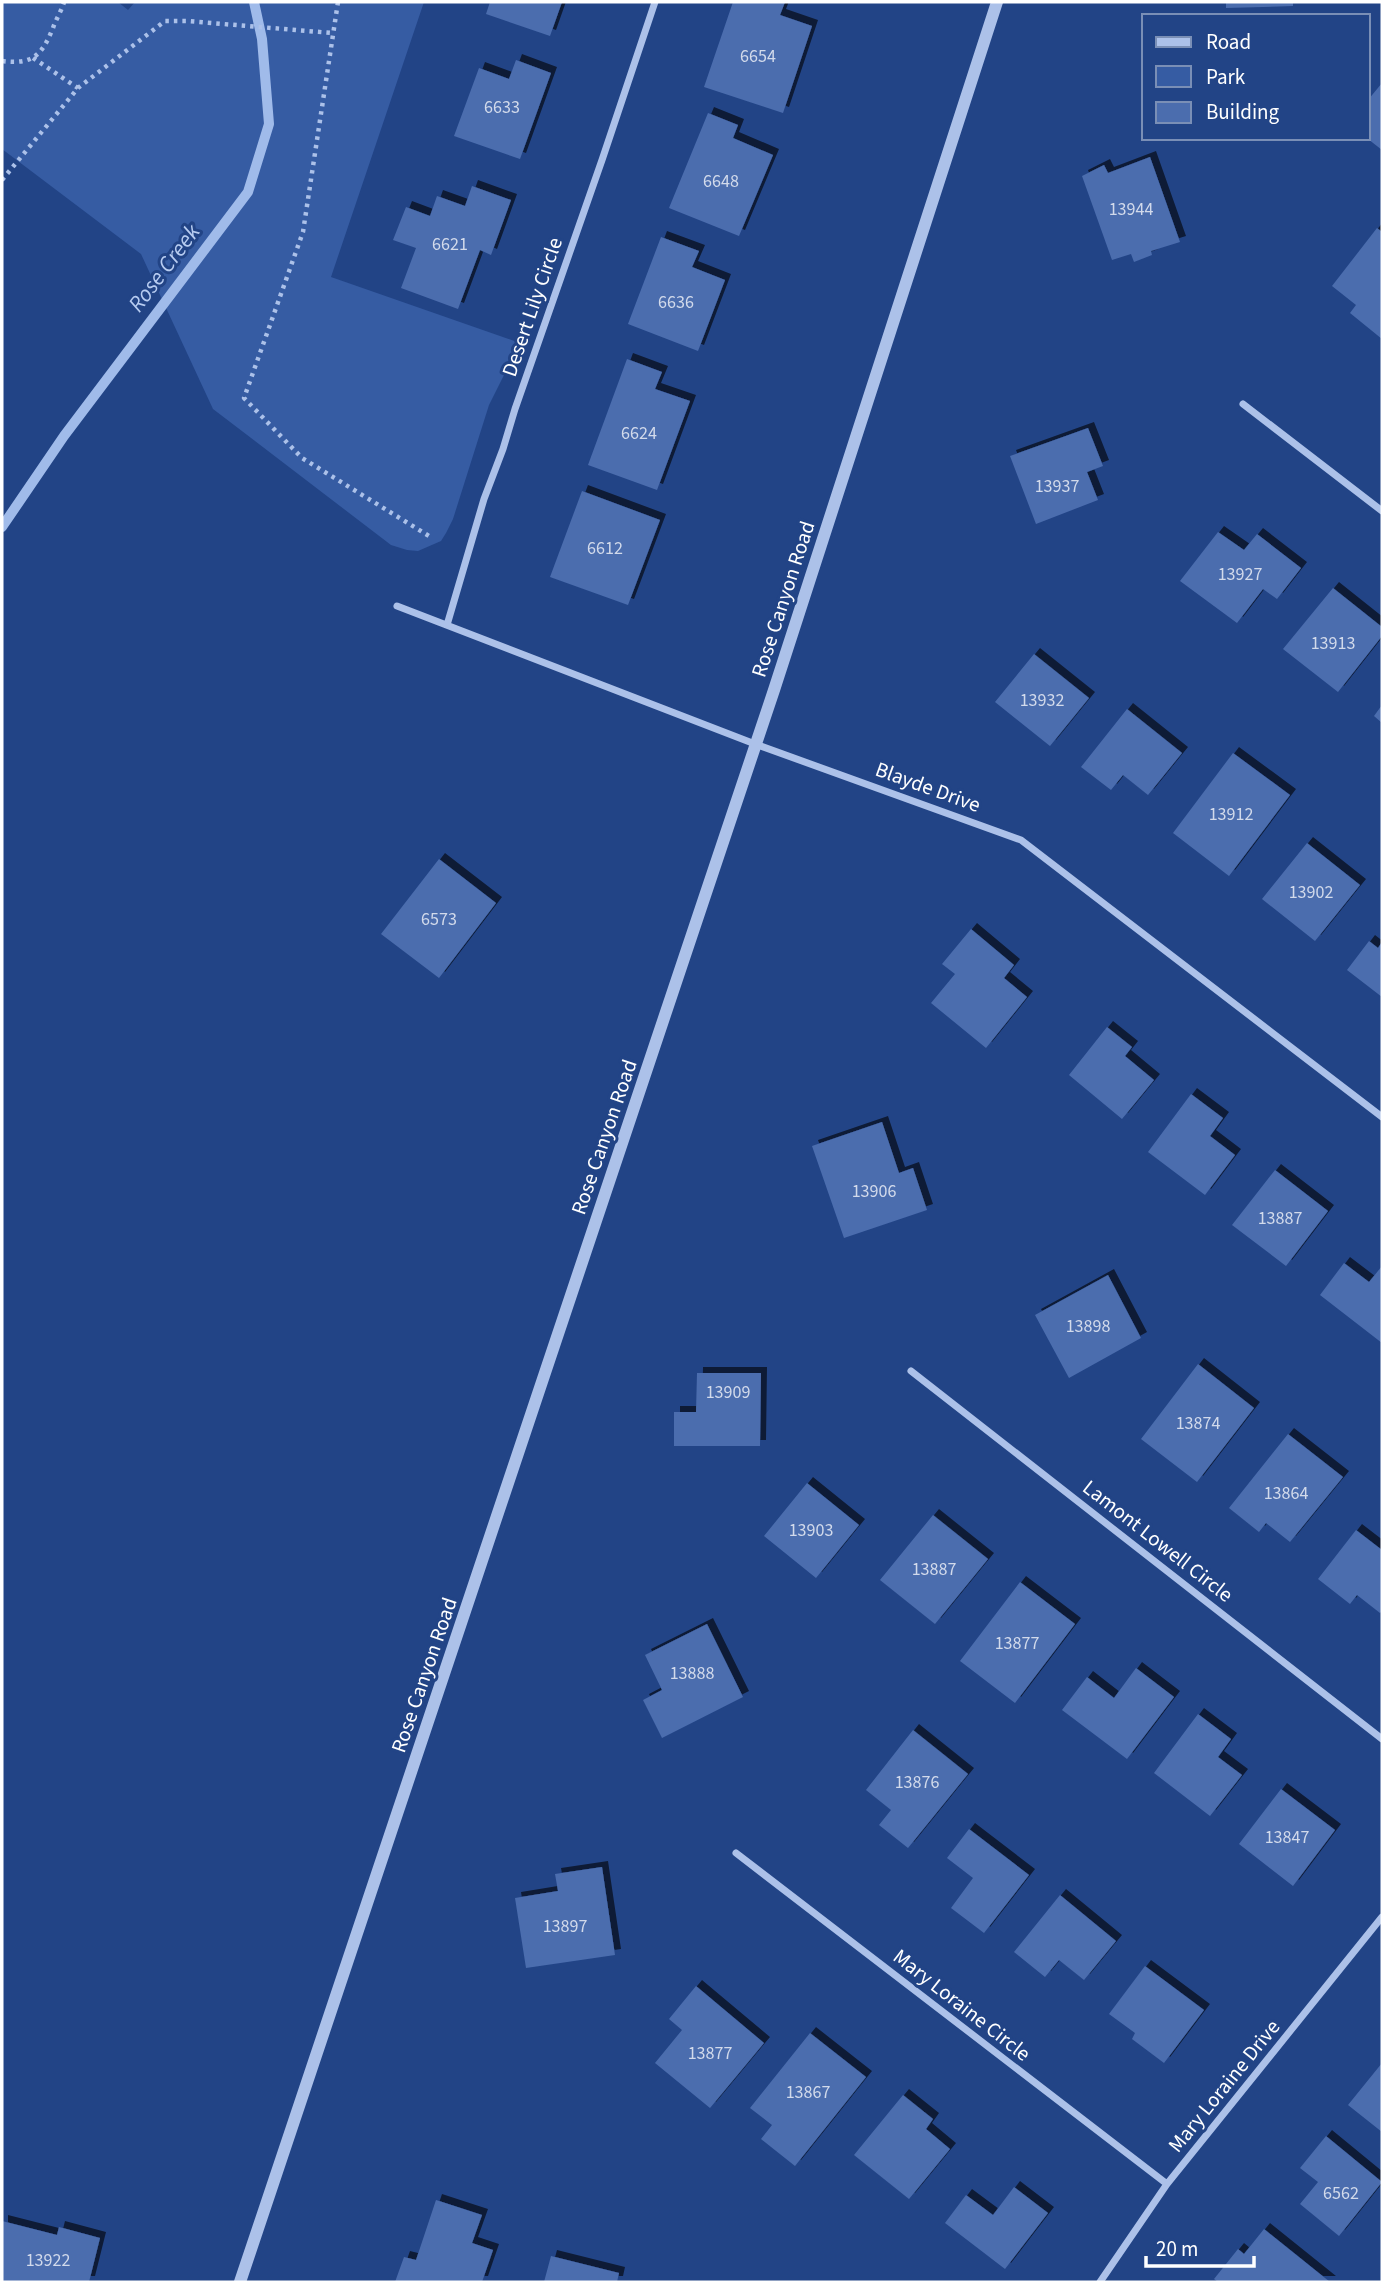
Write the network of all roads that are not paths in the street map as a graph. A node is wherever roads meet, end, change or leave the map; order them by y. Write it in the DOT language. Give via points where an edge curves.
graph roads {
  1 [pos="655,2"];
  2 [pos="997,2"];
  3 [pos="1243,404"];
  4 [pos="1382,511"];
  5 [pos="397,606"];
  6 [pos="447,625"];
  7 [pos="755,744"];
  8 [pos="1382,1117"];
  9 [pos="911,1371"];
  10 [pos="1382,1739"];
  11 [pos="736,1853"];
  12 [pos="1382,1917"];
  13 [pos="1167,2184"];
  14 [pos="240,2282"];
  15 [pos="1100,2282"];
  1 -- 6 [label="street, Desert Lily Circle" via="484,499"];
  2 -- 7 [label="street, Rose Canyon Road"];
  3 -- 4 [label="street"];
  5 -- 6 [label="street, Blayde Drive"];
  6 -- 7 [label="street, Blayde Drive"];
  7 -- 8 [label="street, Blayde Drive" via="1021,840"];
  7 -- 14 [label="street, Rose Canyon Road"];
  9 -- 10 [label="street, Lamont Lowell Circle"];
  11 -- 13 [label="street, Mary Loraine Circle"];
  12 -- 13 [label="street, Mary Loraine Drive"];
  13 -- 15 [label="street, Mary Loraine Drive"];
}
